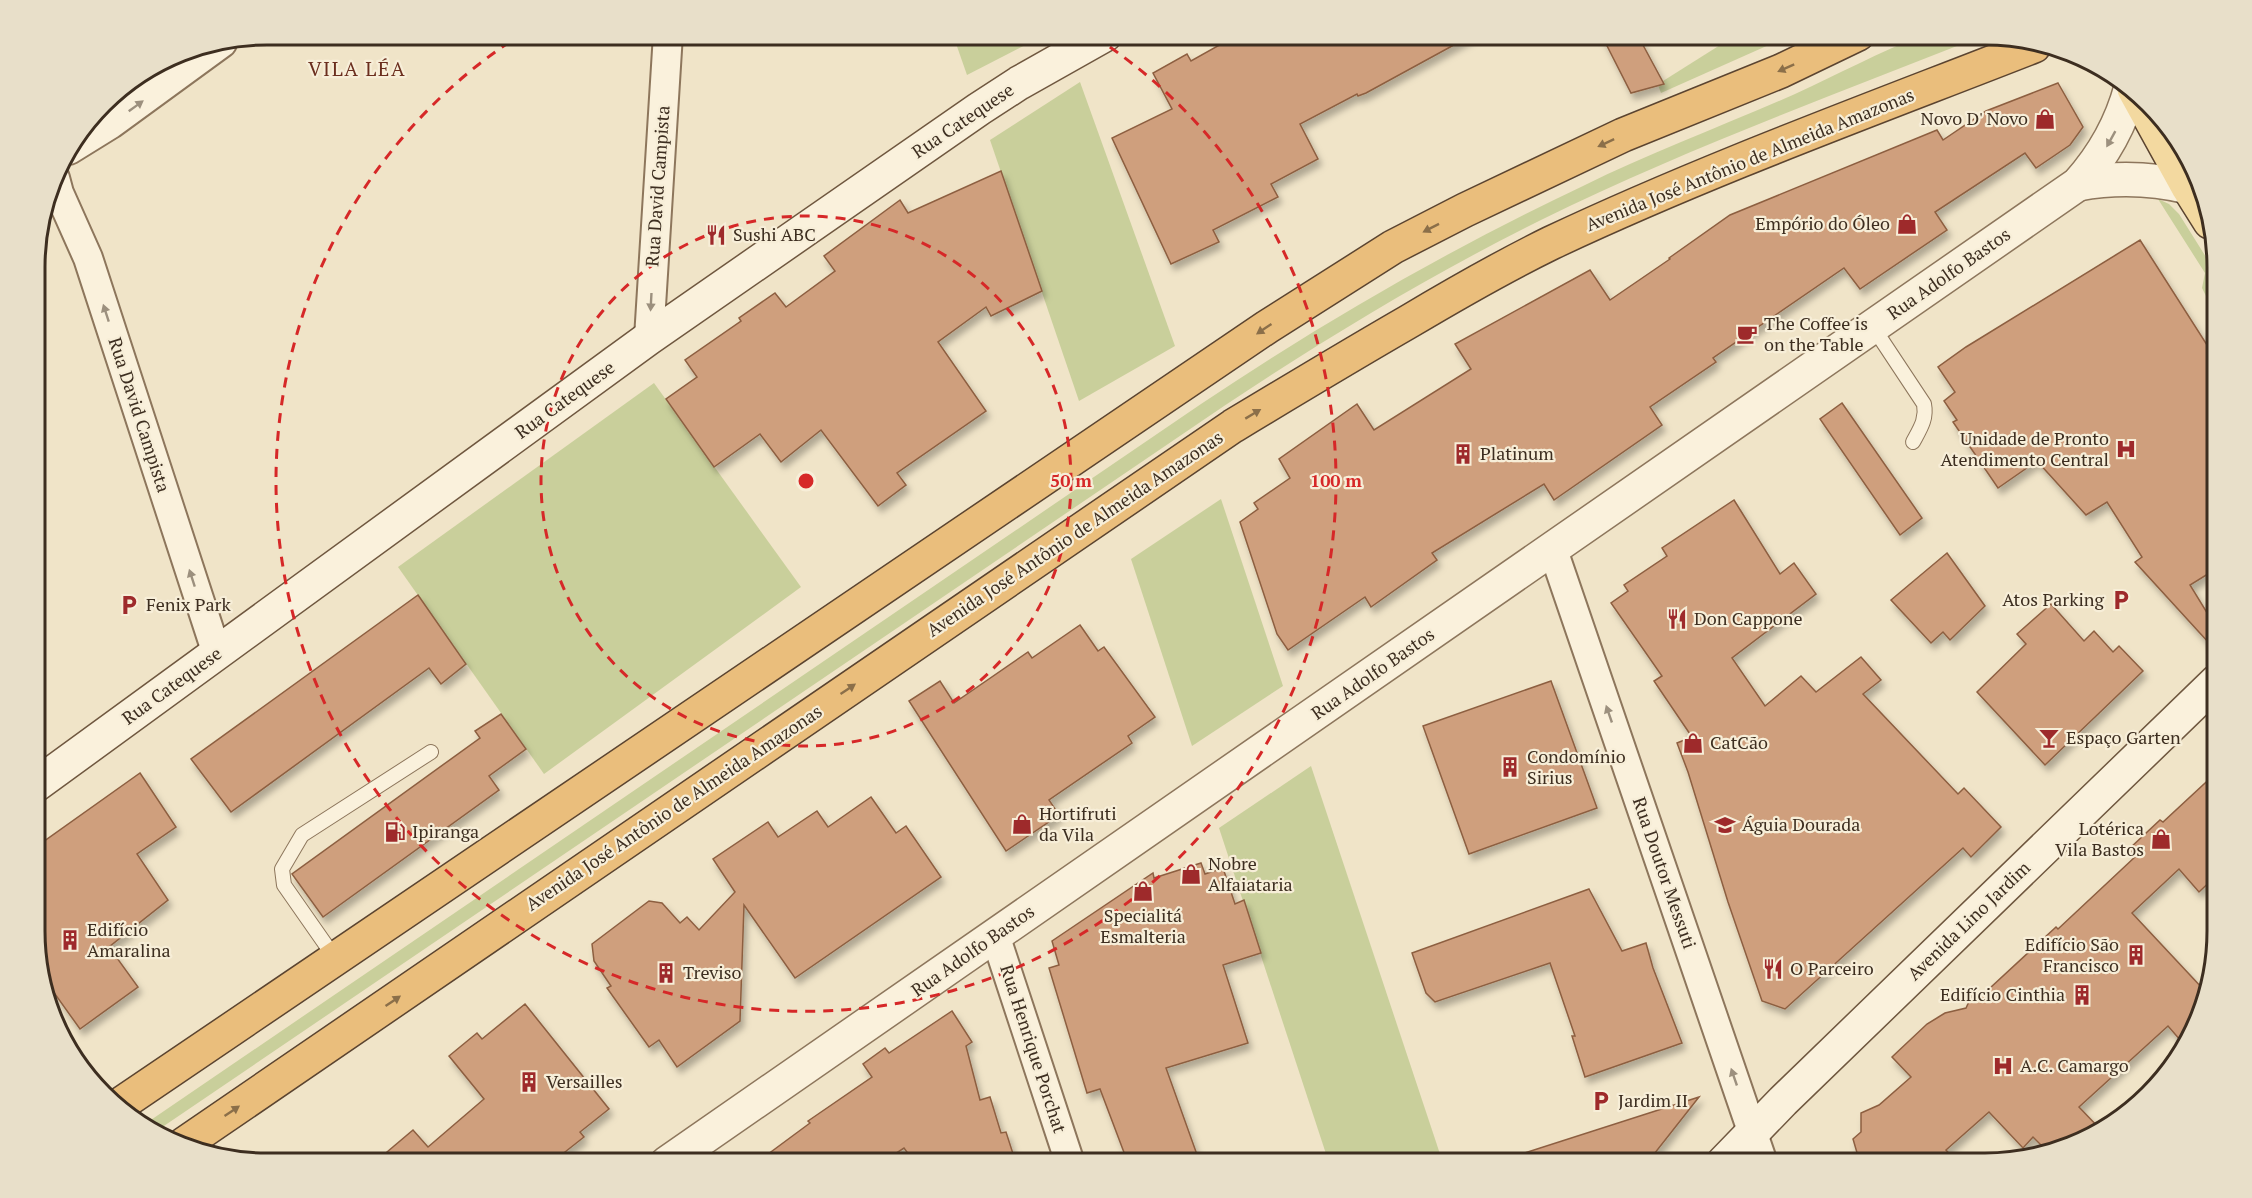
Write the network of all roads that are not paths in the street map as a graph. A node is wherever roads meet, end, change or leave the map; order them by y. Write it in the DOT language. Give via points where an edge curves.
graph roads {
  1 [pos="667,45"];
  2 [pos="1086,45"];
  3 [pos="1834,45"];
  4 [pos="2027,49"];
  5 [pos="208,53"];
  6 [pos="2129,98"];
  7 [pos="2152,120"];
  8 [pos="84,141"];
  9 [pos="2188,178"];
  10 [pos="2190,181"];
  11 [pos="2078,184"];
  12 [pos="58,193"];
  13 [pos="1873,327"];
  14 [pos="649,338"];
  15 [pos="1913,442"];
  16 [pos="1553,550"];
  17 [pos="217,654"];
  18 [pos="2207,691"];
  19 [pos="431,752"];
  20 [pos="45,778"];
  21 [pos="995,935"];
  22 [pos="335,958"];
  23 [pos="125,1101"];
  24 [pos="1753,1132"];
  25 [pos="190,1139"];
  26 [pos="681,1153"];
  27 [pos="1068,1153"];
  28 [pos="1733,1153"];
  29 [pos="1759,1153"];
  1 -- 14 [label="street, Rua David Campista, one-way"];
  2 -- 14 [label="main road, Rua Catequese" via="978,109"];
  3 -- 22 [label="highway, one-way" via="1623,135 1393,247 1267,327"];
  25 -- 4 [label="highway, Avenida José Antônio de Almeida Amazonas, one-way" via="1233,426 1319,374 1549,244 1682,184"];
  8 -- 5 [label="street, one-way"];
  6 -- 11 [label="main road, Rua Adolfo Bastos, one-way" via="2110,143"];
  7 -- 9 [label="main road"];
  10 -- 11 [label="main road, Rua Adolfo Bastos" via="2121,178"];
  11 -- 13 [label="main road, Rua Adolfo Bastos"];
  17 -- 12 [label="street, Rua David Campista, one-way" via="88,258"];
  13 -- 15 [label="lane" via="1924,404 1924,421"];
  13 -- 16 [label="main road, Rua Adolfo Bastos"];
  14 -- 17 [label="main road, Rua Catequese"];
  16 -- 21 [label="main road, Rua Adolfo Bastos"];
  24 -- 16 [label="street, Rua Doutor Messuti, one-way"];
  17 -- 20 [label="main road, Rua Catequese"];
  18 -- 24 [label="main road, Avenida Lino Jardim"];
  19 -- 22 [label="lane" via="302,835 282,870 284,885"];
  21 -- 26 [label="main road, Rua Adolfo Bastos"];
  21 -- 27 [label="street, Rua Henrique Porchat"];
  22 -- 23 [label="highway"];
  24 -- 28 [label="main road, Avenida Lino Jardim"];
  24 -- 29 [label="street, Rua Doutor Messuti"];
}
